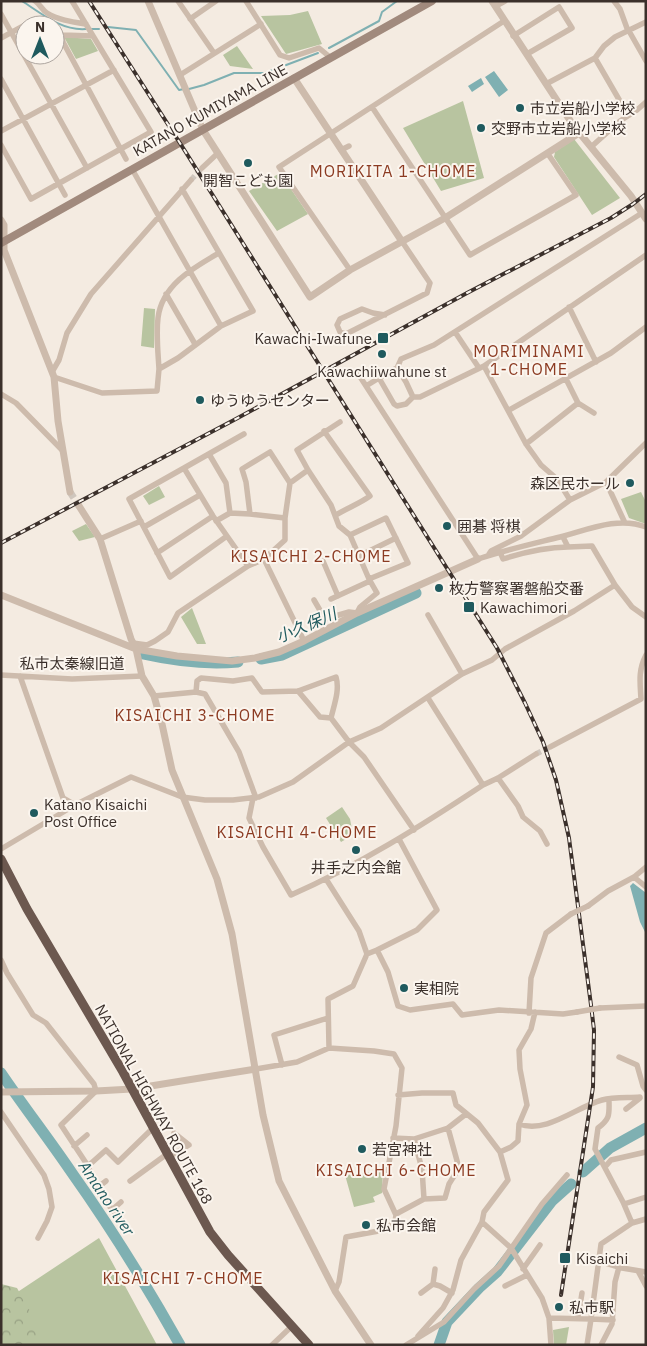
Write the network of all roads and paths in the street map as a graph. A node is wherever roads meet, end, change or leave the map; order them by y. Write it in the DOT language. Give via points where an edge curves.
graph roads {
  1 [pos="72,1"];
  2 [pos="148,1"];
  3 [pos="178,1"];
  4 [pos="216,1"];
  5 [pos="246,1"];
  6 [pos="432,1"];
  7 [pos="505,1"];
  8 [pos="614,1"];
  9 [pos="40,2"];
  10 [pos="494,4"];
  11 [pos="1,14"];
  12 [pos="190,19"];
  13 [pos="504,21"];
  14 [pos="646,22"];
  15 [pos="86,24"];
  16 [pos="261,24"];
  17 [pos="15,30"];
  18 [pos="628,31"];
  19 [pos="11,32"];
  20 [pos="65,35"];
  21 [pos="93,36"];
  22 [pos="514,36"];
  23 [pos="1,38"];
  24 [pos="65,46"];
  25 [pos="214,53"];
  26 [pos="526,54"];
  27 [pos="330,58"];
  28 [pos="595,58"];
  29 [pos="646,61"];
  30 [pos="114,70"];
  31 [pos="180,74"];
  32 [pos="1,78"];
  33 [pos="294,78"];
  34 [pos="546,84"];
  35 [pos="86,85"];
  36 [pos="646,102"];
  37 [pos="51,104"];
  38 [pos="372,107"];
  39 [pos="628,115"];
  40 [pos="24,119"];
  41 [pos="203,130"];
  42 [pos="1,132"];
  43 [pos="330,133"];
  44 [pos="579,133"];
  45 [pos="1,145"];
  46 [pos="349,146"];
  47 [pos="591,147"];
  48 [pos="121,149"];
  49 [pos="341,150"];
  50 [pos="218,153"];
  51 [pos="548,154"];
  52 [pos="126,159"];
  53 [pos="87,168"];
  54 [pos="202,168"];
  55 [pos="132,170"];
  56 [pos="191,180"];
  57 [pos="58,184"];
  58 [pos="182,189"];
  59 [pos="65,195"];
  60 [pos="644,213"];
  61 [pos="159,216"];
  62 [pos="445,218"];
  63 [pos="1,220"];
  64 [pos="402,240"];
  65 [pos="3,242"];
  66 [pos="219,253"];
  67 [pos="646,255"];
  68 [pos="189,270"];
  69 [pos="350,270"];
  70 [pos="166,294"];
  71 [pos="569,307"];
  72 [pos="385,315"];
  73 [pos="221,326"];
  74 [pos="646,327"];
  75 [pos="455,332"];
  76 [pos="195,344"];
  77 [pos="596,362"];
  78 [pos="481,367"];
  79 [pos="397,368"];
  80 [pos="159,369"];
  81 [pos="357,372"];
  82 [pos="53,375"];
  83 [pos="379,378"];
  84 [pos="566,379"];
  85 [pos="366,386"];
  86 [pos="1,394"];
  87 [pos="413,397"];
  88 [pos="578,403"];
  89 [pos="509,410"];
  90 [pos="594,412"];
  91 [pos="340,422"];
  92 [pos="324,431"];
  93 [pos="244,434"];
  94 [pos="646,443"];
  95 [pos="526,444"];
  96 [pos="62,450"];
  97 [pos="209,454"];
  98 [pos="184,468"];
  99 [pos="308,470"];
  100 [pos="606,482"];
  101 [pos="290,483"];
  102 [pos="70,492"];
  103 [pos="200,495"];
  104 [pos="570,500"];
  105 [pos="80,506"];
  106 [pos="230,513"];
  107 [pos="250,514"];
  108 [pos="336,515"];
  109 [pos="285,518"];
  110 [pos="215,519"];
  111 [pos="141,520"];
  112 [pos="625,522"];
  113 [pos="144,527"];
  114 [pos="646,528"];
  115 [pos="350,535"];
  116 [pos="227,536"];
  117 [pos="563,537"];
  118 [pos="396,538"];
  119 [pos="100,539"];
  120 [pos="568,547"];
  121 [pos="500,552"];
  122 [pos="158,553"];
  123 [pos="488,555"];
  124 [pos="359,556"];
  125 [pos="264,559"];
  126 [pos="478,559"];
  127 [pos="323,561"];
  128 [pos="248,566"];
  129 [pos="369,580"];
  130 [pos="615,585"];
  131 [pos="1,595"];
  132 [pos="338,596"];
  133 [pos="331,599"];
  134 [pos="318,603"];
  135 [pos="357,613"];
  136 [pos="428,615"];
  137 [pos="646,617"];
  138 [pos="304,640"];
  139 [pos="134,646"];
  140 [pos="646,655"];
  141 [pos="462,674"];
  142 [pos="1,675"];
  143 [pos="20,676"];
  144 [pos="142,676"];
  145 [pos="298,691"];
  146 [pos="196,692"];
  147 [pos="154,696"];
  148 [pos="428,698"];
  149 [pos="643,698"];
  150 [pos="330,718"];
  151 [pos="349,742"];
  152 [pos="550,747"];
  153 [pos="536,754"];
  154 [pos="498,778"];
  155 [pos="483,785"];
  156 [pos="182,796"];
  157 [pos="254,798"];
  158 [pos="75,805"];
  159 [pos="414,830"];
  160 [pos="399,839"];
  161 [pos="547,844"];
  162 [pos="1,849"];
  163 [pos="1,859"];
  164 [pos="646,867"];
  165 [pos="634,877"];
  166 [pos="326,880"];
  167 [pos="646,887"];
  168 [pos="377,950"];
  169 [pos="367,954"];
  170 [pos="1,960"];
  171 [pos="646,1006"];
  172 [pos="532,1012"];
  173 [pos="328,1018"];
  174 [pos="329,1048"];
  175 [pos="619,1057"];
  176 [pos="282,1064"];
  177 [pos="256,1069"];
  178 [pos="132,1088"];
  179 [pos="96,1091"];
  180 [pos="1,1092"];
  181 [pos="644,1094"];
  182 [pos="398,1095"];
  183 [pos="609,1099"];
  184 [pos="626,1109"];
  185 [pos="1,1112"];
  186 [pos="466,1114"];
  187 [pos="518,1124"];
  188 [pos="153,1128"];
  189 [pos="448,1128"];
  190 [pos="174,1133"];
  191 [pos="87,1135"];
  192 [pos="394,1138"];
  193 [pos="414,1139"];
  194 [pos="74,1146"];
  195 [pos="500,1152"];
  196 [pos="646,1152"];
  197 [pos="168,1156"];
  198 [pos="88,1166"];
  199 [pos="604,1166"];
  200 [pos="567,1175"];
  201 [pos="106,1181"];
  202 [pos="130,1181"];
  203 [pos="97,1188"];
  204 [pos="646,1197"];
  205 [pos="424,1199"];
  206 [pos="121,1202"];
  207 [pos="624,1204"];
  208 [pos="112,1210"];
  209 [pos="396,1214"];
  210 [pos="646,1219"];
  211 [pos="482,1222"];
  212 [pos="632,1224"];
  213 [pos="126,1226"];
  214 [pos="38,1238"];
  215 [pos="540,1245"];
  216 [pos="512,1251"];
  217 [pos="599,1262"];
  218 [pos="619,1267"];
  219 [pos="435,1269"];
  220 [pos="523,1269"];
  221 [pos="638,1271"];
  222 [pos="646,1272"];
  223 [pos="527,1275"];
  224 [pos="433,1284"];
  225 [pos="505,1286"];
  226 [pos="646,1286"];
  227 [pos="335,1291"];
  228 [pos="420,1293"];
  229 [pos="452,1293"];
  230 [pos="582,1293"];
  231 [pos="549,1318"];
  232 [pos="578,1318"];
  233 [pos="591,1319"];
  234 [pos="613,1320"];
  235 [pos="292,1326"];
  236 [pos="414,1341"];
  237 [pos="308,1344"];
  238 [pos="272,1345"];
  239 [pos="371,1345"];
  240 [pos="406,1345"];
  241 [pos="551,1345"];
  242 [pos="587,1345"];
  243 [pos="601,1345"];
  1 -- 15 [label="street"];
  2 -- 31 [label="street"];
  3 -- 12 [label="street"];
  4 -- 12 [label="street"];
  5 -- 16 [label="street"];
  6 -- 27 [label="main road, KATANO KUMIYAMA LINE"];
  7 -- 10 [label="street"];
  8 -- 18 [label="street"];
  9 -- 15 [label="street" via="46,12 66,21"];
  10 -- 13 [label="street"];
  11 -- 19 [label="street"];
  12 -- 25 [label="street"];
  13 -- 22 [label="street"];
  13 -- 38 [label="street"];
  14 -- 18 [label="street"];
  15 -- 21 [label="street"];
  16 -- 25 [label="street"];
  16 -- 27 [label="street" via="280,54 289,58 319,48"];
  17 -- 19 [label="street"];
  18 -- 28 [label="street" via="604,46"];
  18 -- 29 [label="street"];
  19 -- 23 [label="street"];
  19 -- 37 [label="street"];
  20 -- 21 [label="street"];
  21 -- 30 [label="street"];
  22 -- 26 [label="street"];
  22 -- 26 [label="street" via="559,7 572,28"];
  24 -- 35 [label="street"];
  25 -- 31 [label="street"];
  26 -- 34 [label="street"];
  27 -- 33 [label="main road, KATANO KUMIYAMA LINE"];
  28 -- 34 [label="street"];
  28 -- 39 [label="street"];
  30 -- 35 [label="street"];
  30 -- 48 [label="street" via="151,132"];
  31 -- 41 [label="street"];
  32 -- 40 [label="street"];
  33 -- 41 [label="main road, KATANO KUMIYAMA LINE"];
  33 -- 43 [label="street"];
  34 -- 44 [label="street"];
  35 -- 37 [label="street"];
  35 -- 48 [label="street"];
  36 -- 39 [label="street"];
  37 -- 40 [label="street"];
  37 -- 53 [label="street"];
  38 -- 43 [label="street"];
  38 -- 62 [label="street"];
  39 -- 47 [label="street"];
  40 -- 42 [label="street"];
  40 -- 57 [label="street"];
  41 -- 50 [label="street"];
  41 -- 55 [label="main road, KATANO KUMIYAMA LINE"];
  43 -- 49 [label="street"];
  43 -- 69 [label="street" via="279,167"];
  44 -- 47 [label="street"];
  44 -- 51 [label="street"];
  45 -- 57 [label="street" via="31,199"];
  46 -- 49 [label="street"];
  47 -- 60 [label="street"];
  48 -- 52 [label="street"];
  48 -- 53 [label="street"];
  49 -- 64 [label="street"];
  50 -- 54 [label="street"];
  50 -- 69 [label="street" via="310,297"];
  51 -- 62 [label="street"];
  51 -- 62 [label="street" via="576,195 470,255"];
  53 -- 57 [label="street"];
  55 -- 61 [label="street"];
  55 -- 65 [label="main road, KATANO KUMIYAMA LINE"];
  56 -- 58 [label="street"];
  57 -- 59 [label="street"];
  58 -- 61 [label="street"];
  58 -- 66 [label="street"];
  60 -- 75 [label="street"];
  61 -- 68 [label="street"];
  61 -- 82 [label="street" via="87,301 67,333"];
  62 -- 64 [label="street"];
  63 -- 65 [label="street" via="4,225"];
  64 -- 69 [label="street" via="364,259"];
  64 -- 72 [label="street" via="430,283 427,293"];
  65 -- 82 [label="street" via="17,287"];
  66 -- 68 [label="street"];
  66 -- 73 [label="street" via="254,311"];
  67 -- 71 [label="street"];
  68 -- 70 [label="street"];
  68 -- 73 [label="street"];
  70 -- 76 [label="street"];
  70 -- 80 [label="street" via="158,319"];
  71 -- 77 [label="street"];
  71 -- 78 [label="street"];
  72 -- 72 [label="street" via="346,334 340,332 337,325 340,319 362,309"];
  73 -- 76 [label="street"];
  74 -- 77 [label="street"];
  75 -- 78 [label="street"];
  75 -- 79 [label="street" via="401,359"];
  76 -- 80 [label="street"];
  77 -- 84 [label="street"];
  78 -- 87 [label="street" via="420,397"];
  78 -- 89 [label="street"];
  79 -- 83 [label="street"];
  79 -- 87 [label="street"];
  80 -- 82 [label="street" via="157,391 102,393"];
  81 -- 85 [label="street"];
  82 -- 96 [label="street"];
  83 -- 85 [label="street"];
  83 -- 87 [label="street" via="397,406 406,404"];
  84 -- 88 [label="street"];
  84 -- 89 [label="street"];
  85 -- 126 [label="street"];
  86 -- 96 [label="street" via="16,403"];
  88 -- 90 [label="street"];
  88 -- 95 [label="street"];
  89 -- 95 [label="street"];
  91 -- 92 [label="street"];
  92 -- 99 [label="street" via="297,450"];
  92 -- 108 [label="street" via="370,496"];
  93 -- 97 [label="street"];
  94 -- 100 [label="street"];
  95 -- 104 [label="street" via="541,465 557,479"];
  96 -- 102 [label="street"];
  97 -- 98 [label="street"];
  97 -- 106 [label="street" via="226,483"];
  98 -- 103 [label="street"];
  98 -- 111 [label="street" via="129,499"];
  99 -- 101 [label="street"];
  99 -- 108 [label="street"];
  100 -- 104 [label="street"];
  100 -- 112 [label="street"];
  101 -- 107 [label="street" via="270,452 242,469"];
  101 -- 109 [label="street"];
  103 -- 110 [label="street"];
  103 -- 113 [label="street"];
  104 -- 123 [label="street"];
  105 -- 119 [label="street"];
  106 -- 107 [label="street"];
  106 -- 110 [label="street"];
  107 -- 109 [label="street"];
  108 -- 115 [label="street" via="339,526"];
  109 -- 125 [label="street" via="285,540"];
  110 -- 116 [label="street"];
  110 -- 122 [label="street"];
  111 -- 113 [label="street"];
  111 -- 119 [label="street"];
  112 -- 114 [label="street"];
  112 -- 117 [label="street"];
  113 -- 122 [label="street"];
  115 -- 118 [label="street" via="386,518"];
  115 -- 124 [label="street"];
  116 -- 122 [label="street" via="170,577"];
  116 -- 128 [label="street"];
  117 -- 120 [label="street"];
  117 -- 121 [label="street"];
  118 -- 124 [label="street"];
  118 -- 129 [label="street" via="408,563"];
  119 -- 139 [label="street"];
  120 -- 121 [label="street" via="529,551 503,559"];
  120 -- 130 [label="street" via="592,546"];
  121 -- 123 [label="street"];
  123 -- 126 [label="street"];
  124 -- 129 [label="street"];
  125 -- 128 [label="street"];
  125 -- 138 [label="street"];
  126 -- 135 [label="street"];
  127 -- 132 [label="street"];
  128 -- 139 [label="street" via="178,613 168,632 147,645"];
  129 -- 132 [label="street"];
  129 -- 135 [label="street" via="377,593"];
  130 -- 137 [label="street" via="632,607"];
  130 -- 141 [label="street" via="505,649 492,660"];
  131 -- 139 [label="street"];
  132 -- 133 [label="street"];
  134 -- 135 [label="street" via="325,619"];
  135 -- 138 [label="street"];
  136 -- 141 [label="street"];
  138 -- 139 [label="street" via="279,652 232,661 177,656"];
  139 -- 144 [label="street"];
  140 -- 149 [label="street" via="639,676"];
  141 -- 148 [label="street"];
  142 -- 143 [label="street, 私市太秦線旧道"];
  143 -- 144 [label="street, 私市太秦線旧道" via="72,679"];
  143 -- 158 [label="street" via="63,798"];
  144 -- 147 [label="street"];
  145 -- 146 [label="street" via="262,692 252,678 201,678 197,681"];
  145 -- 150 [label="street" via="320,717"];
  145 -- 150 [label="street" via="336,677 336,699"];
  146 -- 147 [label="street"];
  146 -- 157 [label="street" via="205,694 239,752"];
  147 -- 156 [label="street" via="172,770"];
  148 -- 151 [label="street" via="381,728"];
  148 -- 155 [label="street"];
  149 -- 152 [label="street"];
  150 -- 151 [label="street"];
  151 -- 157 [label="street" via="293,782"];
  151 -- 159 [label="street" via="364,757"];
  153 -- 154 [label="street"];
  154 -- 155 [label="street"];
  154 -- 161 [label="street"];
  155 -- 159 [label="street"];
  156 -- 157 [label="street" via="204,800"];
  156 -- 158 [label="street" via="131,777"];
  156 -- 177 [label="street" via="217,879 232,934"];
  157 -- 166 [label="street" via="249,818 291,895"];
  158 -- 162 [label="street"];
  159 -- 160 [label="street"];
  160 -- 166 [label="street"];
  160 -- 168 [label="street" via="437,910 417,930"];
  163 -- 178 [label="highway, NATIONAL HIGHWAY ROUTE 168"];
  164 -- 165 [label="street"];
  165 -- 167 [label="street"];
  165 -- 172 [label="street, bridge" via="571,914 546,933 531,978"];
  166 -- 169 [label="street" via="359,931"];
  168 -- 169 [label="street"];
  168 -- 172 [label="street" via="388,972 398,1006 410,1010 453,1004 462,1015 499,1010"];
  169 -- 173 [label="street" via="353,986 328,999"];
  170 -- 179 [label="street" via="33,1015 46,1023 94,1084"];
  171 -- 172 [label="street, bridge" via="563,1014"];
  172 -- 187 [label="street" via="531,1029 519,1050 527,1105"];
  173 -- 174 [label="street"];
  173 -- 176 [label="street" via="274,1036"];
  174 -- 176 [label="street" via="297,1062"];
  174 -- 182 [label="street" via="394,1054 402,1068"];
  175 -- 181 [label="street" via="637,1065"];
  176 -- 177 [label="street"];
  177 -- 178 [label="street"];
  177 -- 227 [label="street" via="279,1181"];
  178 -- 179 [label="street"];
  178 -- 188 [label="highway, NATIONAL HIGHWAY ROUTE 168"];
  179 -- 180 [label="street"];
  179 -- 194 [label="street" via="61,1125"];
  181 -- 183 [label="street"];
  181 -- 184 [label="street"];
  182 -- 186 [label="street" via="453,1093 456,1105"];
  182 -- 192 [label="street"];
  183 -- 187 [label="street" via="595,1102 560,1119 526,1126"];
  183 -- 199 [label="street" via="609,1117 598,1128 595,1149"];
  185 -- 214 [label="street" via="44,1175 49,1189 52,1207"];
  186 -- 189 [label="street"];
  186 -- 195 [label="street" via="478,1123"];
  187 -- 195 [label="street" via="518,1141"];
  188 -- 197 [label="highway, NATIONAL HIGHWAY ROUTE 168"];
  188 -- 198 [label="street" via="118,1162 106,1150"];
  189 -- 193 [label="street"];
  189 -- 205 [label="street" via="459,1168 445,1198"];
  190 -- 197 [label="street" via="189,1145"];
  191 -- 194 [label="street"];
  192 -- 193 [label="street"];
  192 -- 209 [label="street" via="384,1189"];
  193 -- 205 [label="street" via="422,1169"];
  194 -- 198 [label="street"];
  195 -- 211 [label="street" via="508,1180 484,1212"];
  196 -- 199 [label="street" via="611,1160"];
  197 -- 202 [label="street"];
  197 -- 235 [label="highway, NATIONAL HIGHWAY ROUTE 168" via="210,1232"];
  198 -- 203 [label="street"];
  199 -- 207 [label="street"];
  200 -- 216 [label="street" via="542,1204"];
  201 -- 203 [label="street"];
  203 -- 208 [label="street"];
  204 -- 207 [label="street"];
  205 -- 209 [label="street"];
  206 -- 208 [label="street"];
  207 -- 212 [label="street"];
  208 -- 213 [label="street"];
  209 -- 227 [label="street" via="395,1222 384,1230 346,1237"];
  210 -- 212 [label="street"];
  211 -- 216 [label="street"];
  211 -- 229 [label="street" via="461,1260"];
  212 -- 217 [label="street" via="601,1244"];
  215 -- 220 [label="street"];
  216 -- 220 [label="street"];
  216 -- 236 [label="street" via="444,1322"];
  217 -- 218 [label="street"];
  217 -- 233 [label="street"];
  218 -- 221 [label="street"];
  218 -- 234 [label="street"];
  219 -- 224 [label="street"];
  220 -- 223 [label="street"];
  221 -- 222 [label="street"];
  221 -- 226 [label="street"];
  223 -- 225 [label="street"];
  223 -- 231 [label="street" via="542,1298"];
  224 -- 228 [label="street"];
  224 -- 229 [label="street"];
  227 -- 239 [label="street"];
  229 -- 236 [label="street"];
  230 -- 232 [label="street"];
  231 -- 232 [label="street"];
  231 -- 241 [label="street"];
  232 -- 233 [label="street"];
  233 -- 234 [label="street"];
  233 -- 242 [label="street"];
  234 -- 243 [label="street"];
  235 -- 237 [label="highway, NATIONAL HIGHWAY ROUTE 168"];
  235 -- 238 [label="street"];
  236 -- 240 [label="street"];
}
